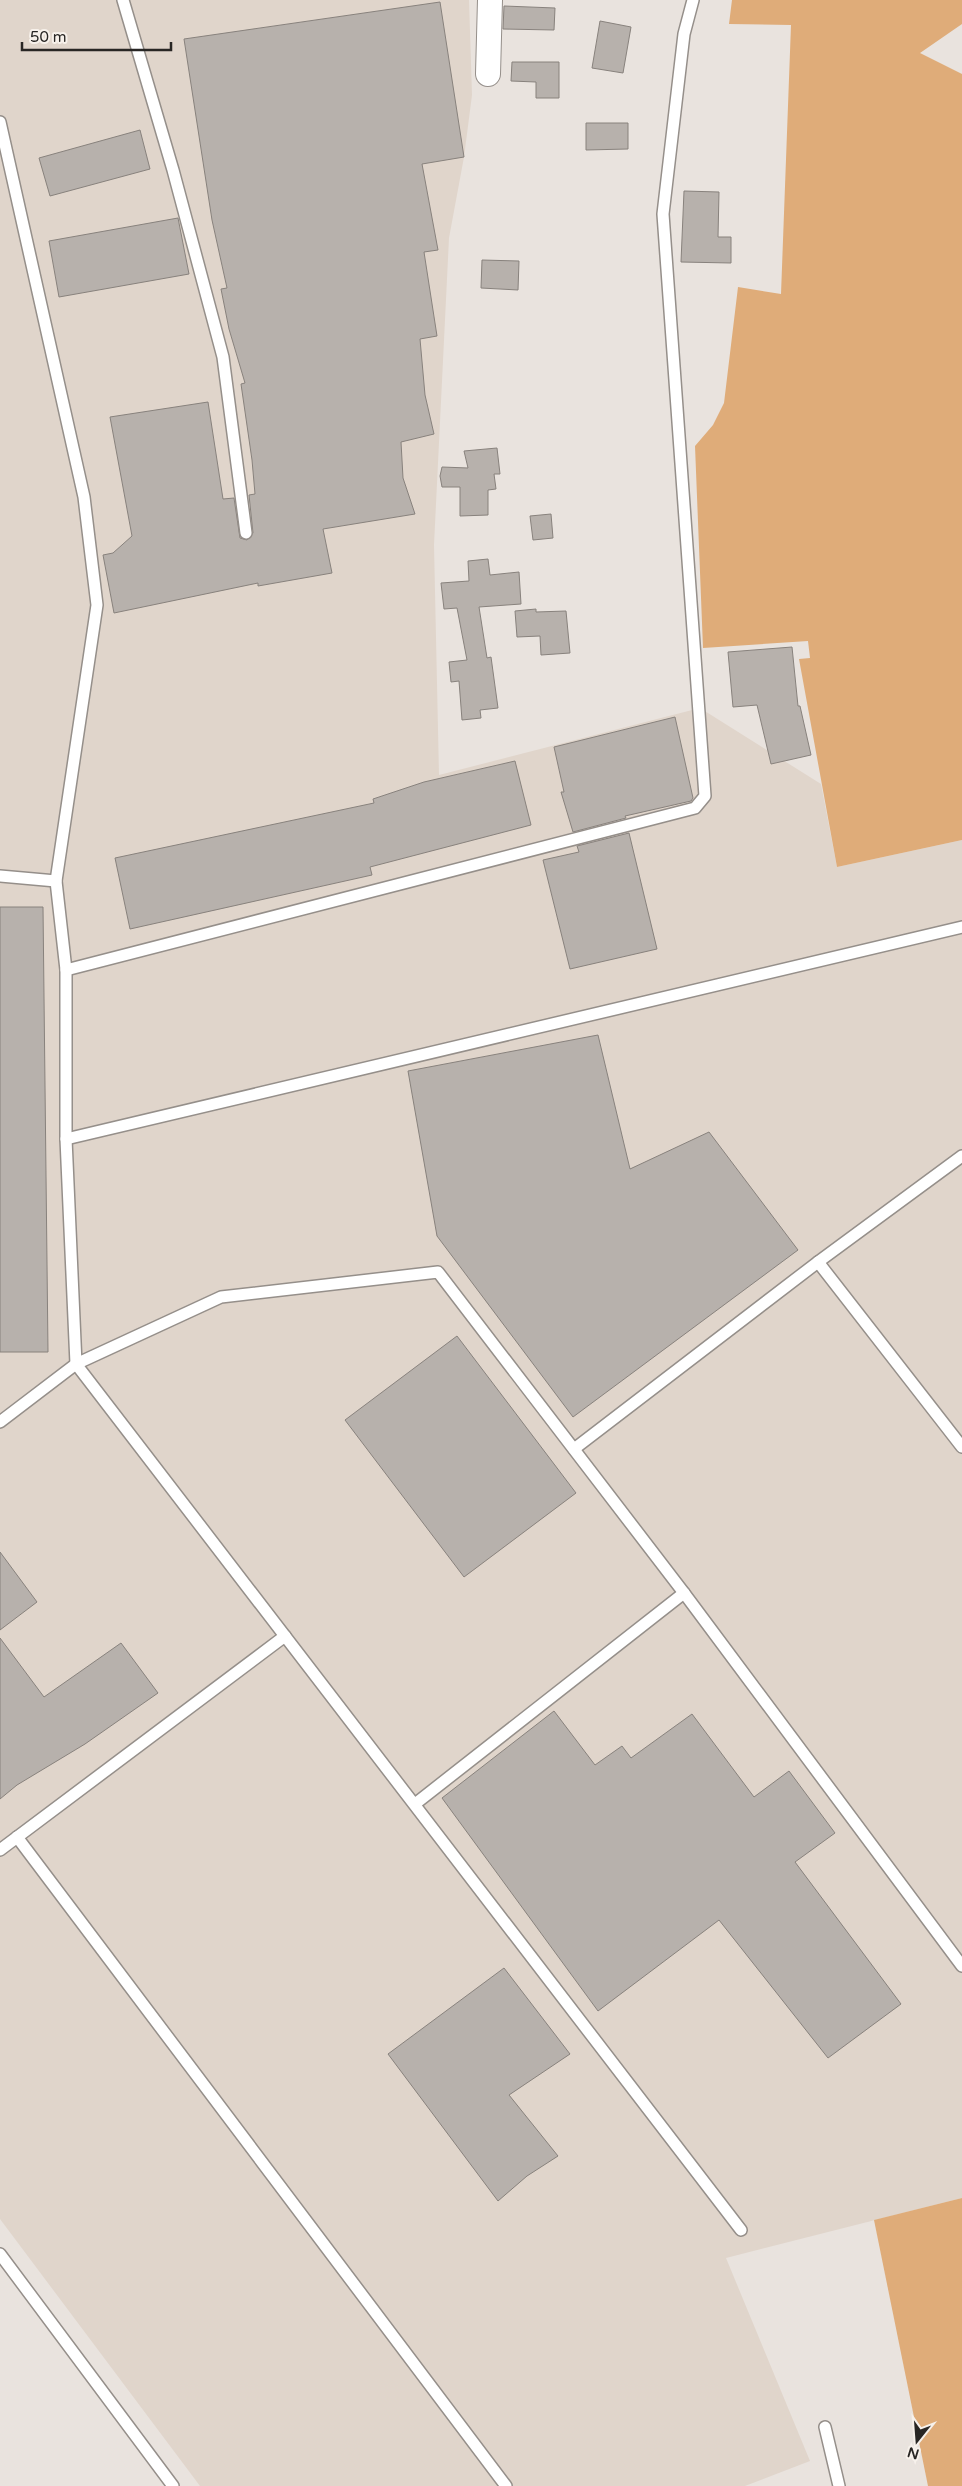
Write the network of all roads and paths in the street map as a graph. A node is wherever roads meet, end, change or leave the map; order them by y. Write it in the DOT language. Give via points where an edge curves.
graph roads {
  1 [pos="123,0"];
  2 [pos="490,0"];
  3 [pos="693,0"];
  4 [pos="488,74"];
  5 [pos="0,122"];
  6 [pos="246,533"];
  7 [pos="0,876"];
  8 [pos="56,881"];
  9 [pos="962,927"];
  10 [pos="66,970"];
  11 [pos="66,1139"];
  12 [pos="962,1156"];
  13 [pos="818,1262"];
  14 [pos="76,1364"];
  15 [pos="0,1422"];
  16 [pos="962,1447"];
  17 [pos="574,1448"];
  18 [pos="684,1593"];
  19 [pos="285,1636"];
  20 [pos="415,1804"];
  21 [pos="17,1837"];
  22 [pos="0,1850"];
  23 [pos="962,1966"];
  24 [pos="742,2230"];
  25 [pos="0,2254"];
  26 [pos="825,2427"];
  27 [pos="173,2486"];
  28 [pos="506,2486"];
  29 [pos="839,2486"];
  1 -- 6 [label="lane" via="223,357"];
  2 -- 4 [label="street"];
  3 -- 10 [label="lane" via="684,34 663,214 705,796 695,808"];
  5 -- 8 [label="lane" via="84,497 97,605"];
  7 -- 8 [label="lane"];
  8 -- 10 [label="lane"];
  9 -- 11 [label="lane"];
  10 -- 11 [label="lane"];
  11 -- 14 [label="lane"];
  12 -- 13 [label="lane"];
  13 -- 16 [label="lane"];
  13 -- 17 [label="lane"];
  14 -- 15 [label="lane"];
  14 -- 17 [label="lane" via="221,1297 438,1272"];
  14 -- 19 [label="lane"];
  17 -- 18 [label="lane"];
  18 -- 20 [label="lane"];
  18 -- 23 [label="lane"];
  19 -- 20 [label="lane"];
  19 -- 21 [label="lane"];
  20 -- 24 [label="lane"];
  21 -- 22 [label="lane"];
  21 -- 28 [label="lane"];
  25 -- 27 [label="lane"];
  26 -- 29 [label="lane"];
}
